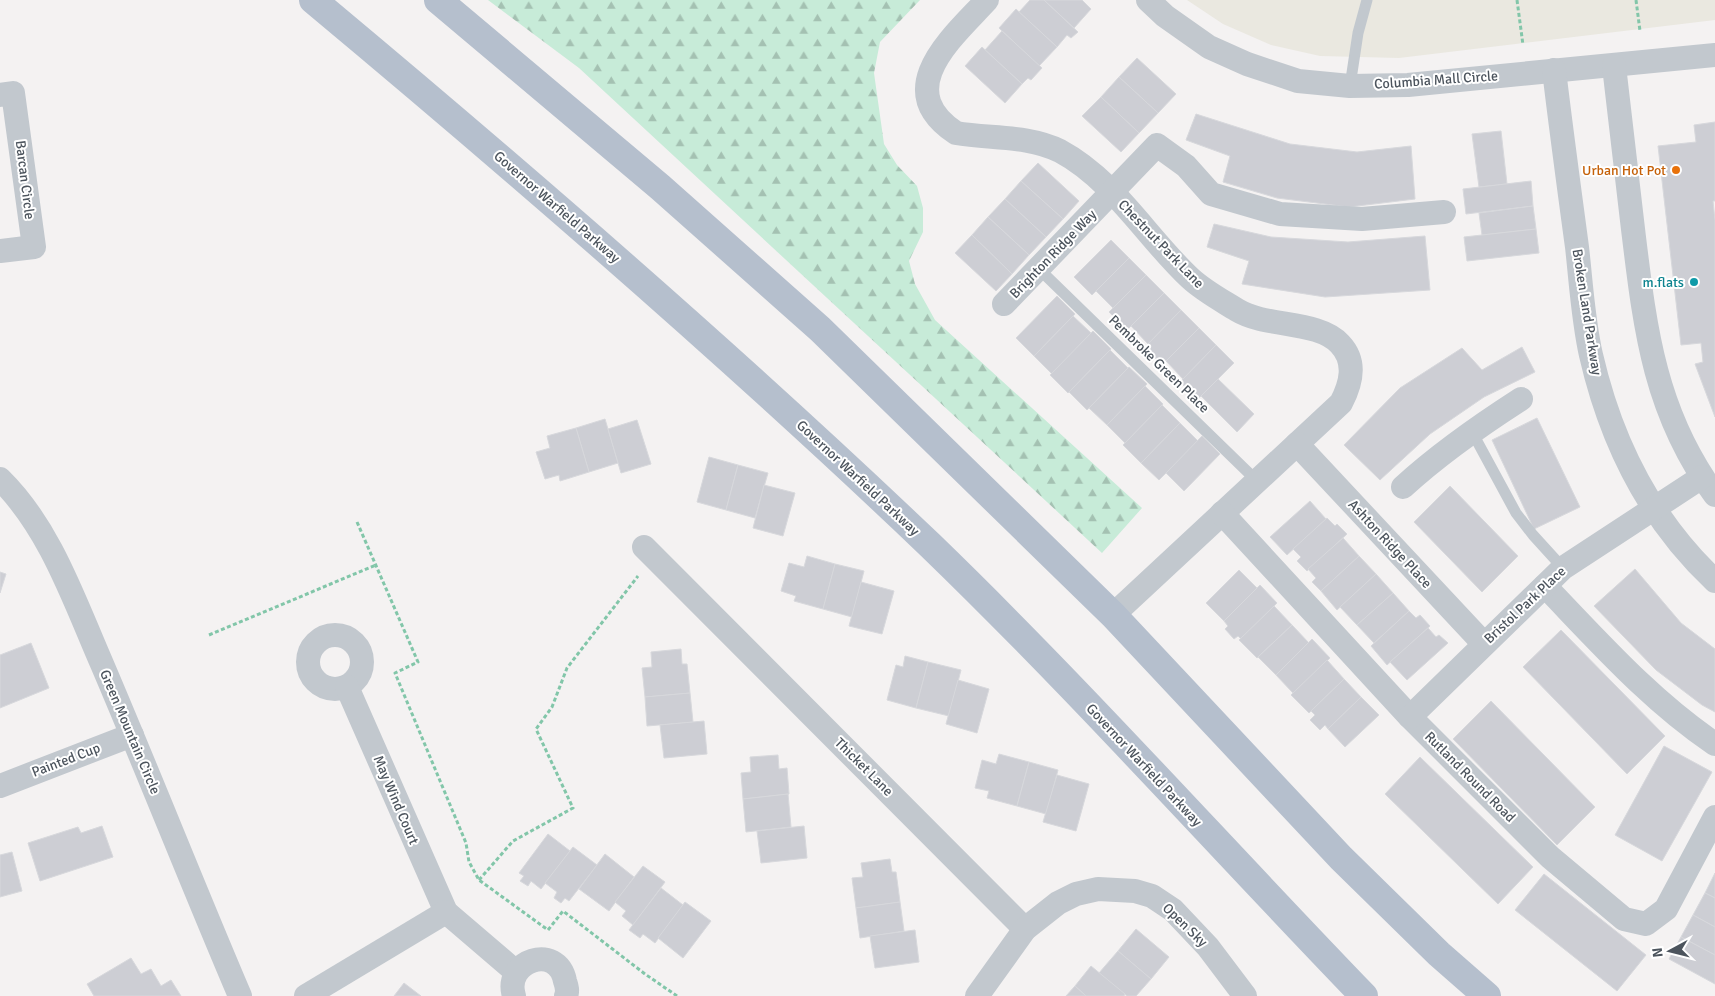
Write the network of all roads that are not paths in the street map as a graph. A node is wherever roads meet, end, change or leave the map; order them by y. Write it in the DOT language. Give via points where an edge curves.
graph roads {
  1 [pos="313,0"];
  2 [pos="438,0"];
  3 [pos="987,0"];
  4 [pos="1148,0"];
  5 [pos="1368,0"];
  6 [pos="1715,55"];
  7 [pos="1614,66"];
  8 [pos="1554,70"];
  9 [pos="1350,86"];
  10 [pos="0,94"];
  11 [pos="1112,193"];
  12 [pos="1444,212"];
  13 [pos="0,251"];
  14 [pos="1040,269"];
  15 [pos="1004,304"];
  16 [pos="1521,399"];
  17 [pos="1471,430"];
  18 [pos="1297,444"];
  19 [pos="0,479"];
  20 [pos="1257,481"];
  21 [pos="1708,486"];
  22 [pos="1403,487"];
  23 [pos="1653,509"];
  24 [pos="1222,513"];
  25 [pos="649,552"];
  26 [pos="1563,568"];
  27 [pos="1715,581"];
  28 [pos="1545,586"];
  29 [pos="1113,615"];
  30 [pos="1484,644"];
  31 [pos="348,687"];
  32 [pos="1410,717"];
  33 [pos="132,734"];
  34 [pos="1715,744"];
  35 [pos="0,786"];
  36 [pos="1715,816"];
  37 [pos="446,912"];
  38 [pos="1026,929"];
  39 [pos="516,972"];
  40 [pos="240,996"];
  41 [pos="306,996"];
  42 [pos="514,996"];
  43 [pos="566,996"];
  44 [pos="977,996"];
  45 [pos="1245,996"];
  46 [pos="1364,996"];
  47 [pos="1487,996"];
  1 -- 46 [label="main road, Governor Warfield Parkway" via="603,245 757,382 924,540 1051,666"];
  2 -- 29 [label="main road" via="660,187 820,329"];
  3 -- 11 [label="street, Chestnut Park Lane" via="935,58 929,74 928,93 932,108 945,126 956,133 1035,142 1059,151 1084,166"];
  4 -- 9 [label="street, Columbia Mall Circle" via="1209,47 1247,64 1298,81"];
  5 -- 9 [label="lane" via="1358,33"];
  6 -- 7 [label="street, Columbia Mall Circle"];
  7 -- 8 [label="street, Columbia Mall Circle"];
  7 -- 21 [label="street" via="1648,341 1661,393 1680,438"];
  8 -- 9 [label="street, Columbia Mall Circle" via="1408,85"];
  8 -- 23 [label="street, Broken Land Parkway" via="1591,354 1606,409 1627,462"];
  10 -- 13 [label="street, Barcan Circle" via="13,93 34,247"];
  11 -- 12 [label="street, Brighton Ridge Way" via="1157,145 1186,166 1211,194 1280,214 1362,219"];
  11 -- 14 [label="street, Brighton Ridge Way"];
  11 -- 18 [label="street, Chestnut Park Lane" via="1190,278 1214,296 1262,321 1332,335 1342,345 1351,369 1350,385 1341,403"];
  14 -- 15 [label="street, Brighton Ridge Way"];
  14 -- 20 [label="lane, Pembroke Green Place"];
  16 -- 17 [label="street"];
  17 -- 22 [label="street"];
  17 -- 26 [label="lane" via="1516,513"];
  18 -- 20 [label="street, Chestnut Park Lane"];
  18 -- 30 [label="street, Ashton Ridge Place"];
  19 -- 33 [label="street, Green Mountain Circle" via="44,539 66,581"];
  20 -- 24 [label="street, Chestnut Park Lane"];
  21 -- 23 [label="street, Bristol Park Place"];
  23 -- 26 [label="street, Bristol Park Place"];
  23 -- 27 [label="street, Broken Land Parkway" via="1689,556"];
  24 -- 29 [label="street, Chestnut Park Lane"];
  24 -- 32 [label="street, Rutland Round Road"];
  25 -- 38 [label="street, Thicket Lane"];
  26 -- 28 [label="street, Bristol Park Place"];
  28 -- 30 [label="street, Bristol Park Place"];
  28 -- 34 [label="street" via="1645,690"];
  29 -- 47 [label="main road" via="1341,858"];
  30 -- 32 [label="street, Bristol Park Place"];
  31 -- 37 [label="street, May Wind Court"];
  32 -- 36 [label="street, Rutland Round Road" via="1550,857 1624,919 1646,924 1666,909"];
  33 -- 35 [label="street, Painted Cup"];
  33 -- 40 [label="street, Green Mountain Circle"];
  37 -- 39 [label="street, May Wind Court"];
  37 -- 41 [label="street"];
  38 -- 44 [label="street"];
  38 -- 45 [label="street, Open Sky" via="1058,903 1098,888 1152,896 1173,910"];
  39 -- 42 [label="street" via="512,989"];
  39 -- 43 [label="street" via="534,960 555,963 564,972"];
}
